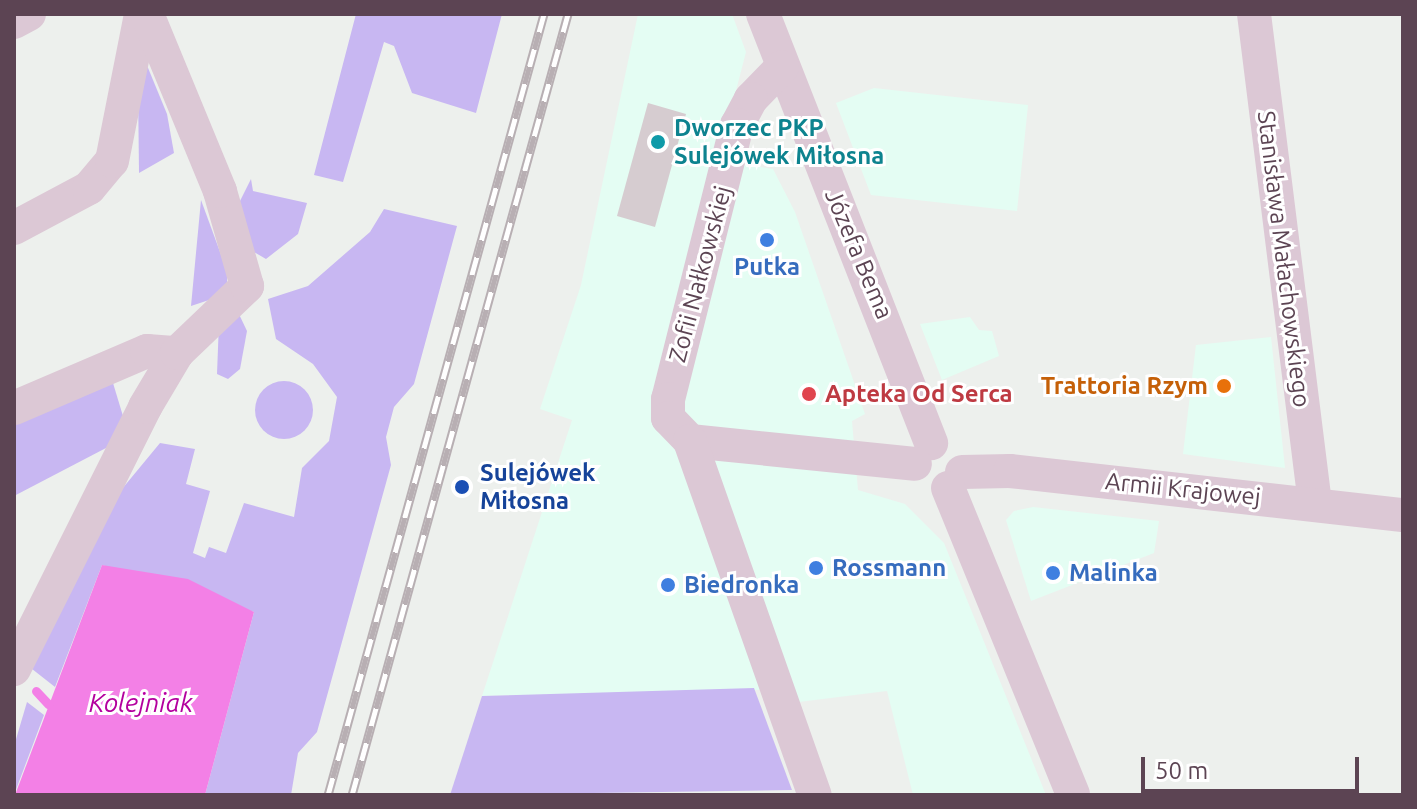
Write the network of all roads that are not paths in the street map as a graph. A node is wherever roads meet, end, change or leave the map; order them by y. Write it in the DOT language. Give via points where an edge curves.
graph roads {
  1 [pos="29,14"];
  2 [pos="144,14"];
  3 [pos="763,14"];
  4 [pos="1254,14"];
  5 [pos="14,22"];
  6 [pos="782,67"];
  7 [pos="14,228"];
  8 [pos="177,353"];
  9 [pos="14,408"];
  10 [pos="690,441"];
  11 [pos="923,453"];
  12 [pos="955,480"];
  13 [pos="1315,504"];
  14 [pos="1403,515"];
  15 [pos="14,669"];
  16 [pos="815,795"];
  17 [pos="1073,795"];
  1 -- 5 [label="street"];
  2 -- 7 [label="street" via="112,161 89,188"];
  2 -- 8 [label="street" via="220,191 247,286"];
  3 -- 6 [label="street, Józefa Bema"];
  4 -- 13 [label="street, Stanisława Małachowskiego"];
  6 -- 10 [label="street, Zofii Nałkowskiej" via="751,99 737,125 674,373 668,418"];
  6 -- 11 [label="street, Józefa Bema"];
  8 -- 9 [label="street" via="147,351"];
  8 -- 15 [label="street"];
  10 -- 11 [label="street"];
  10 -- 16 [label="street, Zofii Nałkowskiej"];
  11 -- 12 [label="street" via="953,445"];
  12 -- 13 [label="street, Armii Krajowej" via="1010,471"];
  12 -- 17 [label="street"];
  13 -- 14 [label="street, Armii Krajowej"];
}
